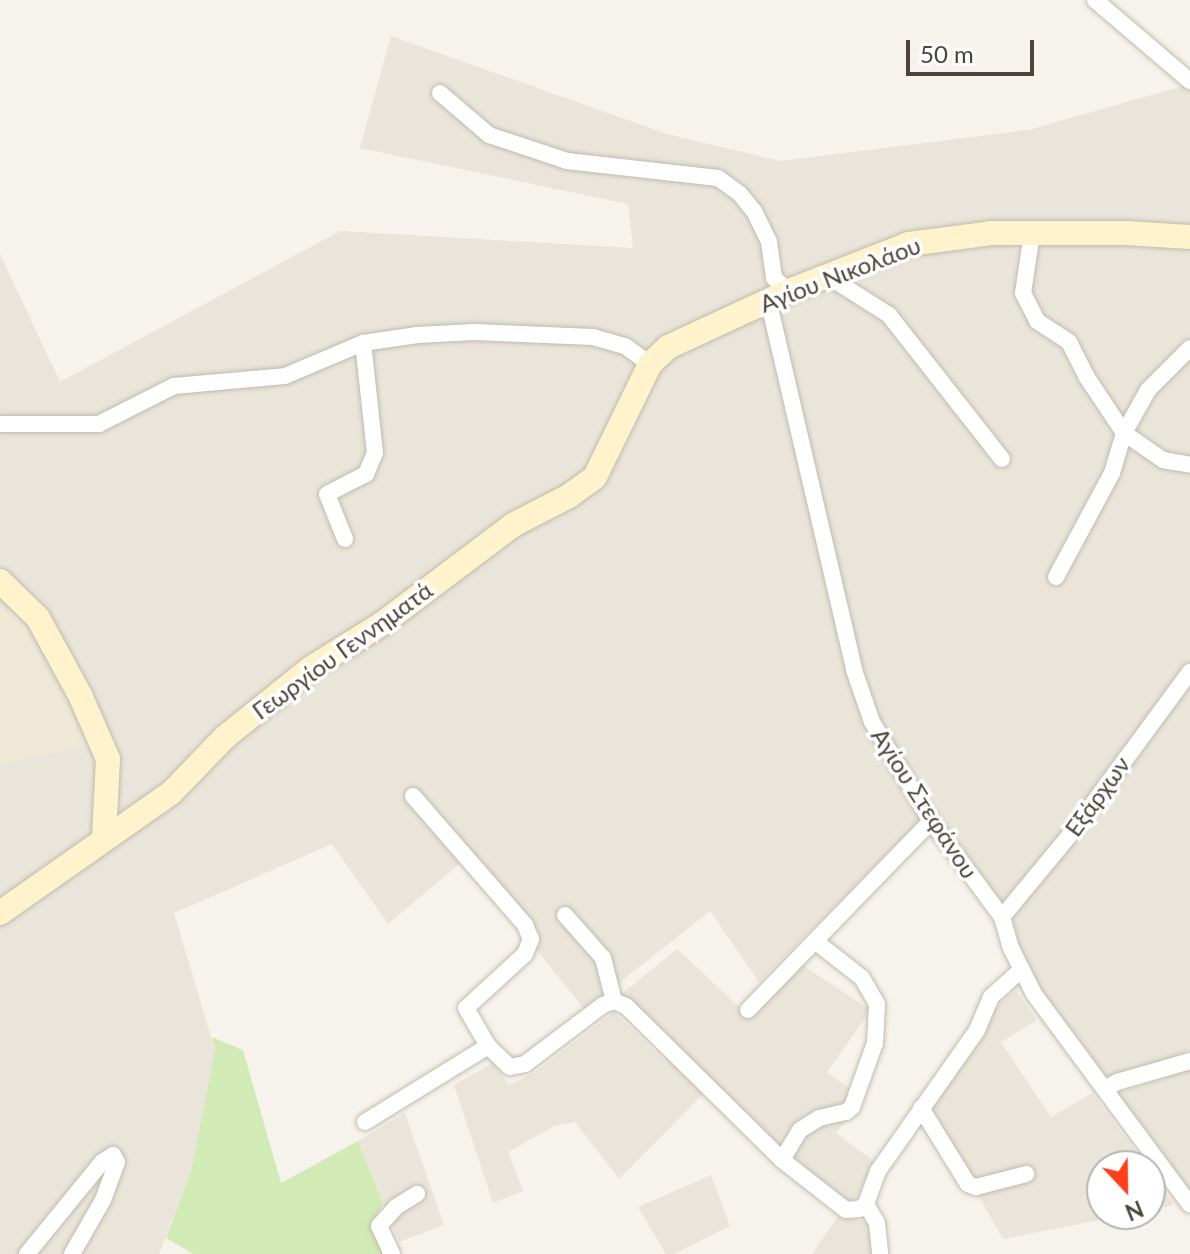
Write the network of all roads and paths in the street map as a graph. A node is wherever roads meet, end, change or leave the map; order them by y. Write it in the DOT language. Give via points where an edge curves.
graph roads {
  1 [pos="1095,0"];
  2 [pos="1190,81"];
  3 [pos="440,93"];
  4 [pos="1032,233"];
  5 [pos="1190,237"];
  6 [pos="826,275"];
  7 [pos="778,295"];
  8 [pos="363,343"];
  9 [pos="1190,348"];
  10 [pos="650,364"];
  11 [pos="0,424"];
  12 [pos="1124,433"];
  13 [pos="1002,459"];
  14 [pos="1190,465"];
  15 [pos="345,539"];
  16 [pos="1056,577"];
  17 [pos="0,581"];
  18 [pos="1190,672"];
  19 [pos="413,796"];
  20 [pos="931,821"];
  21 [pos="104,839"];
  22 [pos="0,913"];
  23 [pos="565,915"];
  24 [pos="1002,917"];
  25 [pos="815,941"];
  26 [pos="1020,971"];
  27 [pos="614,1001"];
  28 [pos="748,1010"];
  29 [pos="488,1046"];
  30 [pos="1190,1061"];
  31 [pos="1105,1089"];
  32 [pos="921,1108"];
  33 [pos="365,1122"];
  34 [pos="782,1160"];
  35 [pos="1026,1174"];
  36 [pos="417,1194"];
  37 [pos="866,1204"];
  38 [pos="1190,1205"];
  39 [pos="27,1254"];
  40 [pos="72,1254"];
  41 [pos="392,1254"];
  42 [pos="880,1254"];
  1 -- 2 [label="street"];
  3 -- 7 [label="street, Αγίου Στεφάνου" via="489,135 567,161 718,178 754,211 769,242"];
  4 -- 5 [label="street, Αγίου Νικολάου"];
  4 -- 6 [label="street, Αγίου Νικολάου" via="938,238"];
  4 -- 12 [label="street" via="1023,293 1037,321 1069,342"];
  6 -- 7 [label="street, Αγίου Νικολάου"];
  6 -- 13 [label="street" via="889,315"];
  7 -- 10 [label="street, Αγίου Νικολάου" via="668,347"];
  7 -- 20 [label="street, Αγίου Στεφάνου" via="854,670 872,722"];
  8 -- 10 [label="street" via="474,332 593,337 625,346"];
  8 -- 11 [label="street" via="285,376 174,386 99,424"];
  8 -- 15 [label="street" via="375,453 366,474 327,494"];
  9 -- 12 [label="street" via="1148,390"];
  10 -- 21 [label="street, Γεωργίου Γεννηματά" via="595,477 513,525 383,623 311,668 225,737 171,793"];
  12 -- 14 [label="street" via="1163,460"];
  12 -- 16 [label="street" via="1112,473"];
  17 -- 21 [label="street" via="38,618 108,759"];
  18 -- 24 [label="street, Εξάρχων"];
  19 -- 29 [label="street" via="525,925 531,939 525,954 466,1008"];
  20 -- 24 [label="street, Αγίου Στεφάνου"];
  20 -- 25 [label="street"];
  21 -- 22 [label="street, Γεωργίου Γεννηματά"];
  23 -- 27 [label="street" via="603,958"];
  24 -- 26 [label="street, Αγίου Στεφάνου"];
  25 -- 28 [label="street"];
  25 -- 34 [label="street" via="862,978 877,1004 875,1043 852,1107 800,1130"];
  26 -- 31 [label="street, Αγίου Στεφάνου"];
  26 -- 32 [label="street" via="996,990 977,1030"];
  27 -- 29 [label="street" via="525,1064 510,1067"];
  27 -- 34 [label="street" via="626,1006"];
  29 -- 33 [label="street"];
  30 -- 31 [label="street"];
  31 -- 38 [label="street, Αγίου Στεφάνου"];
  32 -- 35 [label="street" via="968,1184 976,1187"];
  32 -- 37 [label="street" via="878,1171"];
  34 -- 37 [label="street" via="843,1208 856,1210"];
  36 -- 41 [label="street" via="379,1226"];
  37 -- 42 [label="street" via="877,1223"];
  39 -- 40 [label="street" via="113,1155 117,1162 103,1200"];
}
